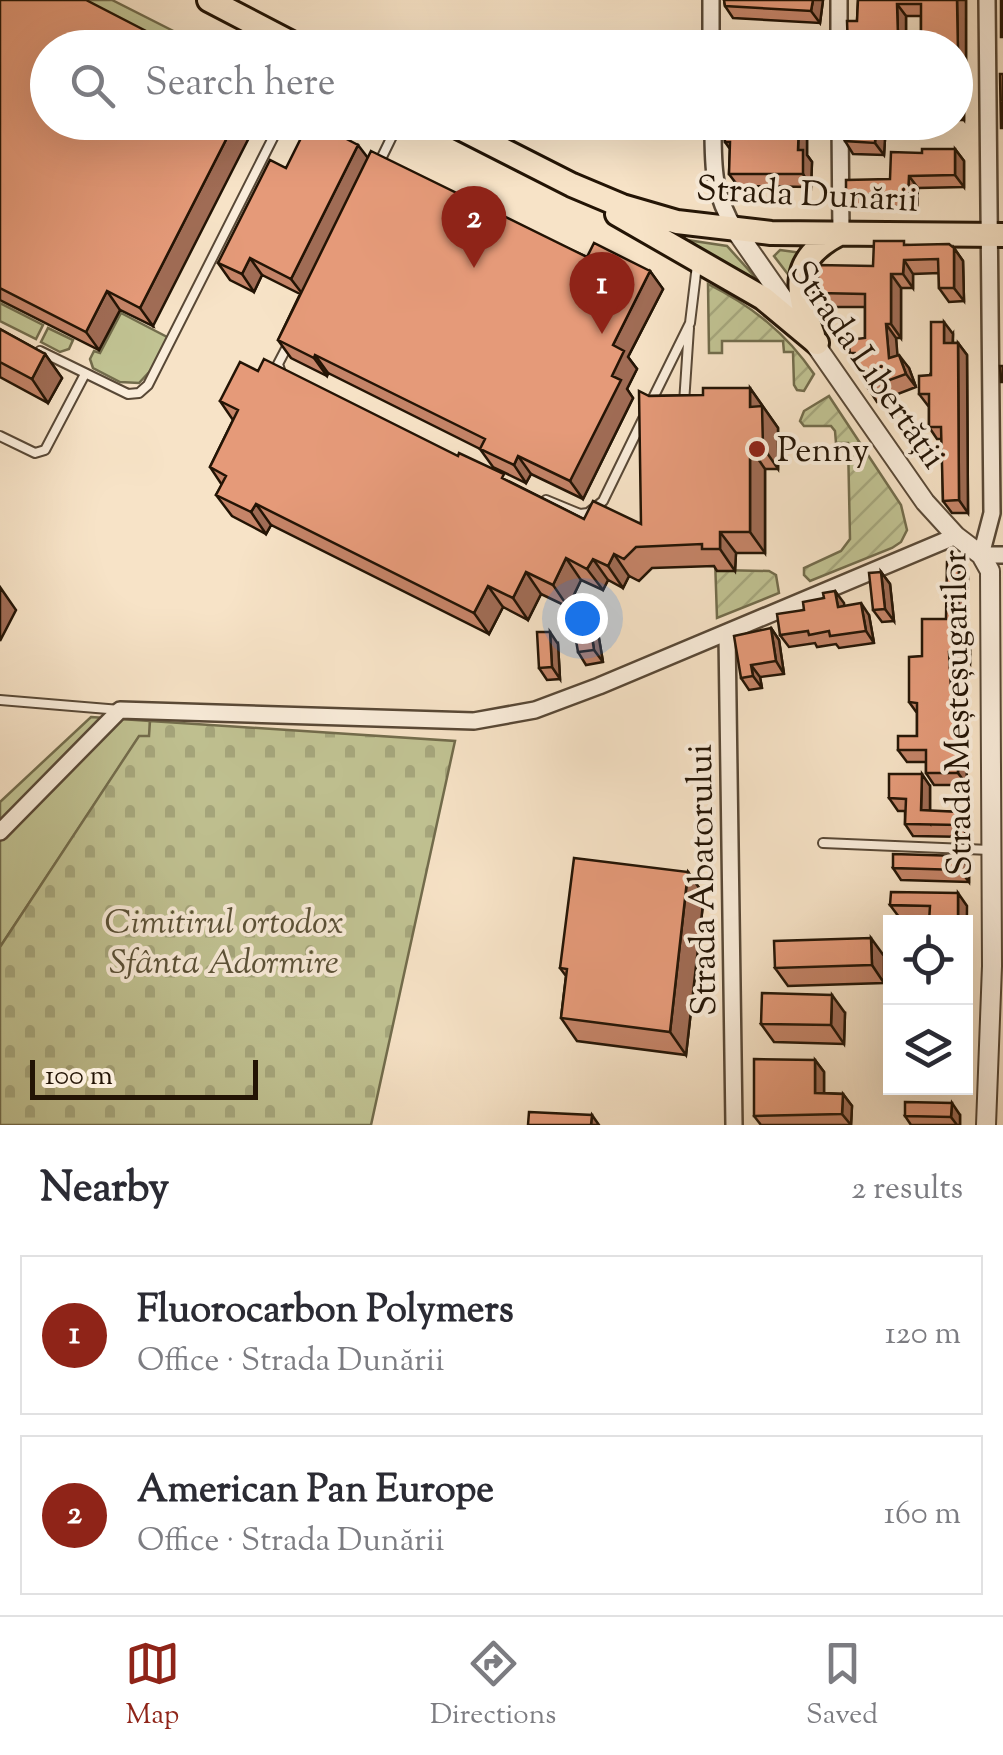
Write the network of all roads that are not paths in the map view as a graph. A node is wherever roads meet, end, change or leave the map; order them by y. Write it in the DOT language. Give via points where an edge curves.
graph roads {
  1 [pos="210,0"];
  2 [pos="711,0"];
  3 [pos="839,0"];
  4 [pos="987,0"];
  5 [pos="235,7"];
  6 [pos="273,30"];
  7 [pos="712,30"];
  8 [pos="839,30"];
  9 [pos="271,140"];
  10 [pos="391,140"];
  11 [pos="483,140"];
  12 [pos="713,140"];
  13 [pos="840,140"];
  14 [pos="375,171"];
  15 [pos="572,185"];
  16 [pos="736,231"];
  17 [pos="840,233"];
  18 [pos="997,235"];
  19 [pos="697,261"];
  20 [pos="690,323"];
  21 [pos="296,329"];
  22 [pos="816,342"];
  23 [pos="34,348"];
  24 [pos="85,374"];
  25 [pos="298,382"];
  26 [pos="684,404"];
  27 [pos="0,436"];
  28 [pos="538,496"];
  29 [pos="956,536"];
  30 [pos="1003,554"];
  31 [pos="981,555"];
  32 [pos="727,634"];
  33 [pos="0,700"];
  34 [pos="120,710"];
  35 [pos="0,832"];
  36 [pos="823,843"];
  37 [pos="990,850"];
  38 [pos="734,1125"];
  39 [pos="986,1125"];
  1 -- 5 [label="main road"];
  2 -- 7 [label="street"];
  3 -- 8 [label="street"];
  4 -- 18 [label="street, Strada Meșteșugarilor"];
  5 -- 6 [label="main road"];
  9 -- 24 [label="lane" via="148,385 128,394"];
  10 -- 14 [label="lane"];
  11 -- 15 [label="main road, Strada Dunării"];
  12 -- 16 [label="street" via="714,181"];
  13 -- 17 [label="street"];
  15 -- 16 [label="main road, Strada Dunării" via="653,216"];
  15 -- 19 [label="main road"];
  16 -- 17 [label="main road, Strada Dunării"];
  16 -- 22 [label="street, Strada Libertății"];
  17 -- 18 [label="main road, Strada Dunării"];
  17 -- 22 [label="main road" via="814,250 800,277 800,300"];
  18 -- 31 [label="street, Strada Meșteșugarilor" via="992,513"];
  19 -- 20 [label="lane"];
  19 -- 22 [label="main road" via="774,306"];
  20 -- 26 [label="lane"];
  20 -- 28 [label="lane" via="602,501 580,514"];
  21 -- 25 [label="lane" via="278,370"];
  22 -- 29 [label="street, Strada Libertății" via="925,502"];
  23 -- 24 [label="lane"];
  24 -- 27 [label="lane" via="46,450 36,453"];
  29 -- 31 [label="street, Strada Libertății"];
  29 -- 32 [label="street"];
  30 -- 31 [label="street"];
  31 -- 37 [label="street, Strada Meșteșugarilor" via="992,577"];
  32 -- 34 [label="street" via="502,718"];
  32 -- 38 [label="street, Strada Abatorului"];
  33 -- 34 [label="lane"];
  34 -- 35 [label="street"];
  36 -- 37 [label="lane"];
  37 -- 39 [label="street, Strada Meșteșugarilor"];
}
